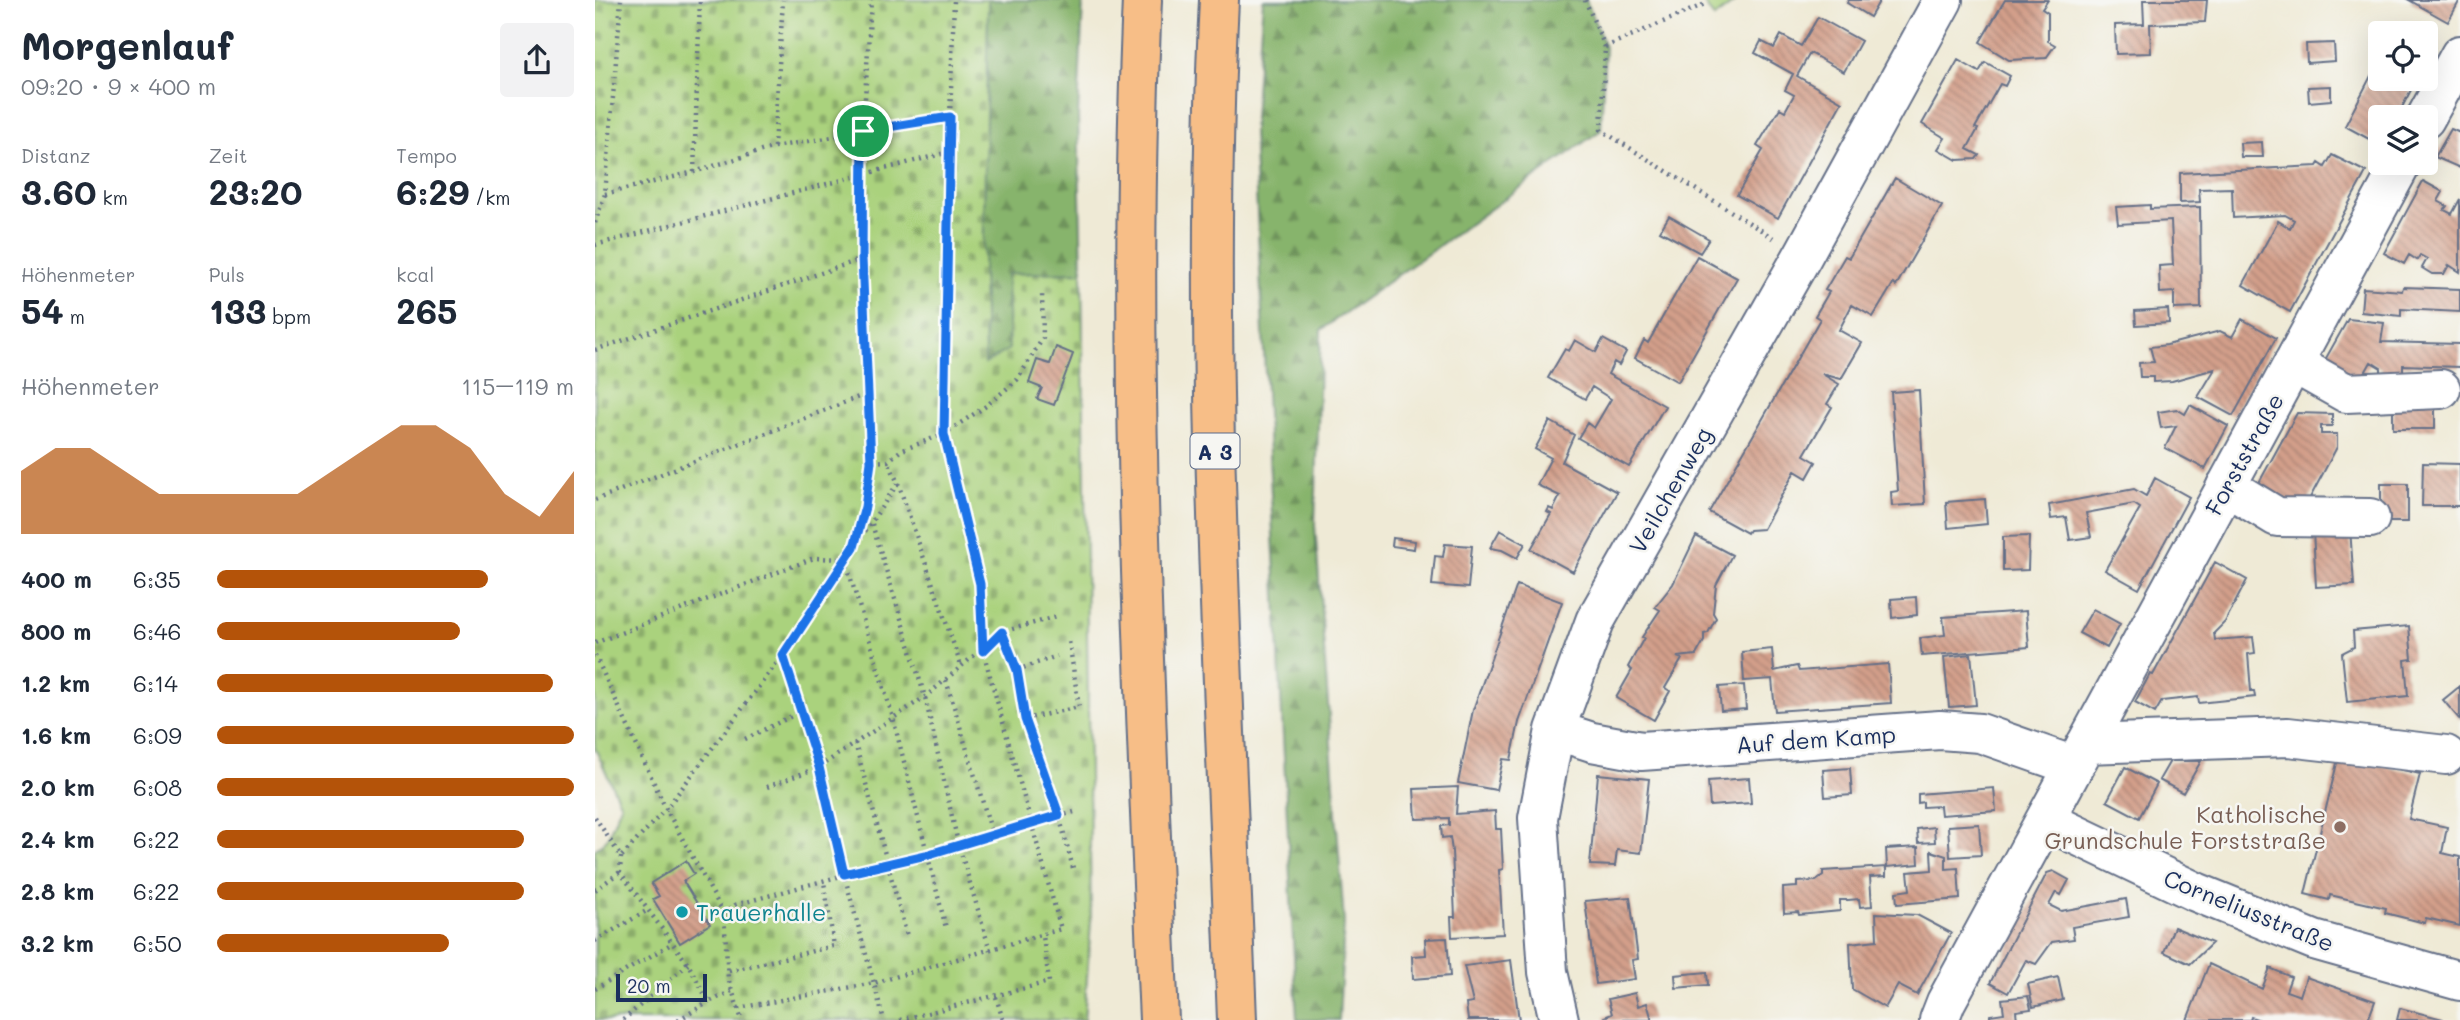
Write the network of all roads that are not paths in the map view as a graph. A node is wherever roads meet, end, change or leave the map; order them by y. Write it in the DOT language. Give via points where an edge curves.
graph roads {
  1 [pos="1142,0"];
  2 [pos="1219,0"];
  3 [pos="1943,0"];
  4 [pos="2395,175"];
  5 [pos="2293,363"];
  6 [pos="2441,389"];
  7 [pos="2226,486"];
  8 [pos="2370,518"];
  9 [pos="1555,730"];
  10 [pos="2080,755"];
  11 [pos="2446,755"];
  12 [pos="2045,820"];
  13 [pos="2460,981"];
  14 [pos="1159,1020"];
  15 [pos="1237,1020"];
  16 [pos="1559,1020"];
  17 [pos="1940,1020"];
  1 -- 14 [label="highway" via="1136,130 1142,652"];
  2 -- 15 [label="highway, A 3" via="1212,130 1213,341"];
  3 -- 9 [label="street, Veilchenweg" via="1803,257 1595,621"];
  4 -- 5 [label="street, Forststraße"];
  5 -- 6 [label="street" via="2346,394"];
  5 -- 7 [label="street, Forststraße"];
  7 -- 8 [label="street" via="2277,517"];
  7 -- 10 [label="street, Forststraße"];
  9 -- 10 [label="street, Auf dem Kamp" via="1641,751 1940,730 1980,733"];
  9 -- 16 [label="street, Veilchenweg" via="1538,818 1548,972"];
  10 -- 11 [label="street" via="2288,737"];
  10 -- 12 [label="street, Forststraße"];
  12 -- 13 [label="street, Corneliusstraße" via="2196,892 2314,940"];
  12 -- 17 [label="street, Forststraße"];
}
